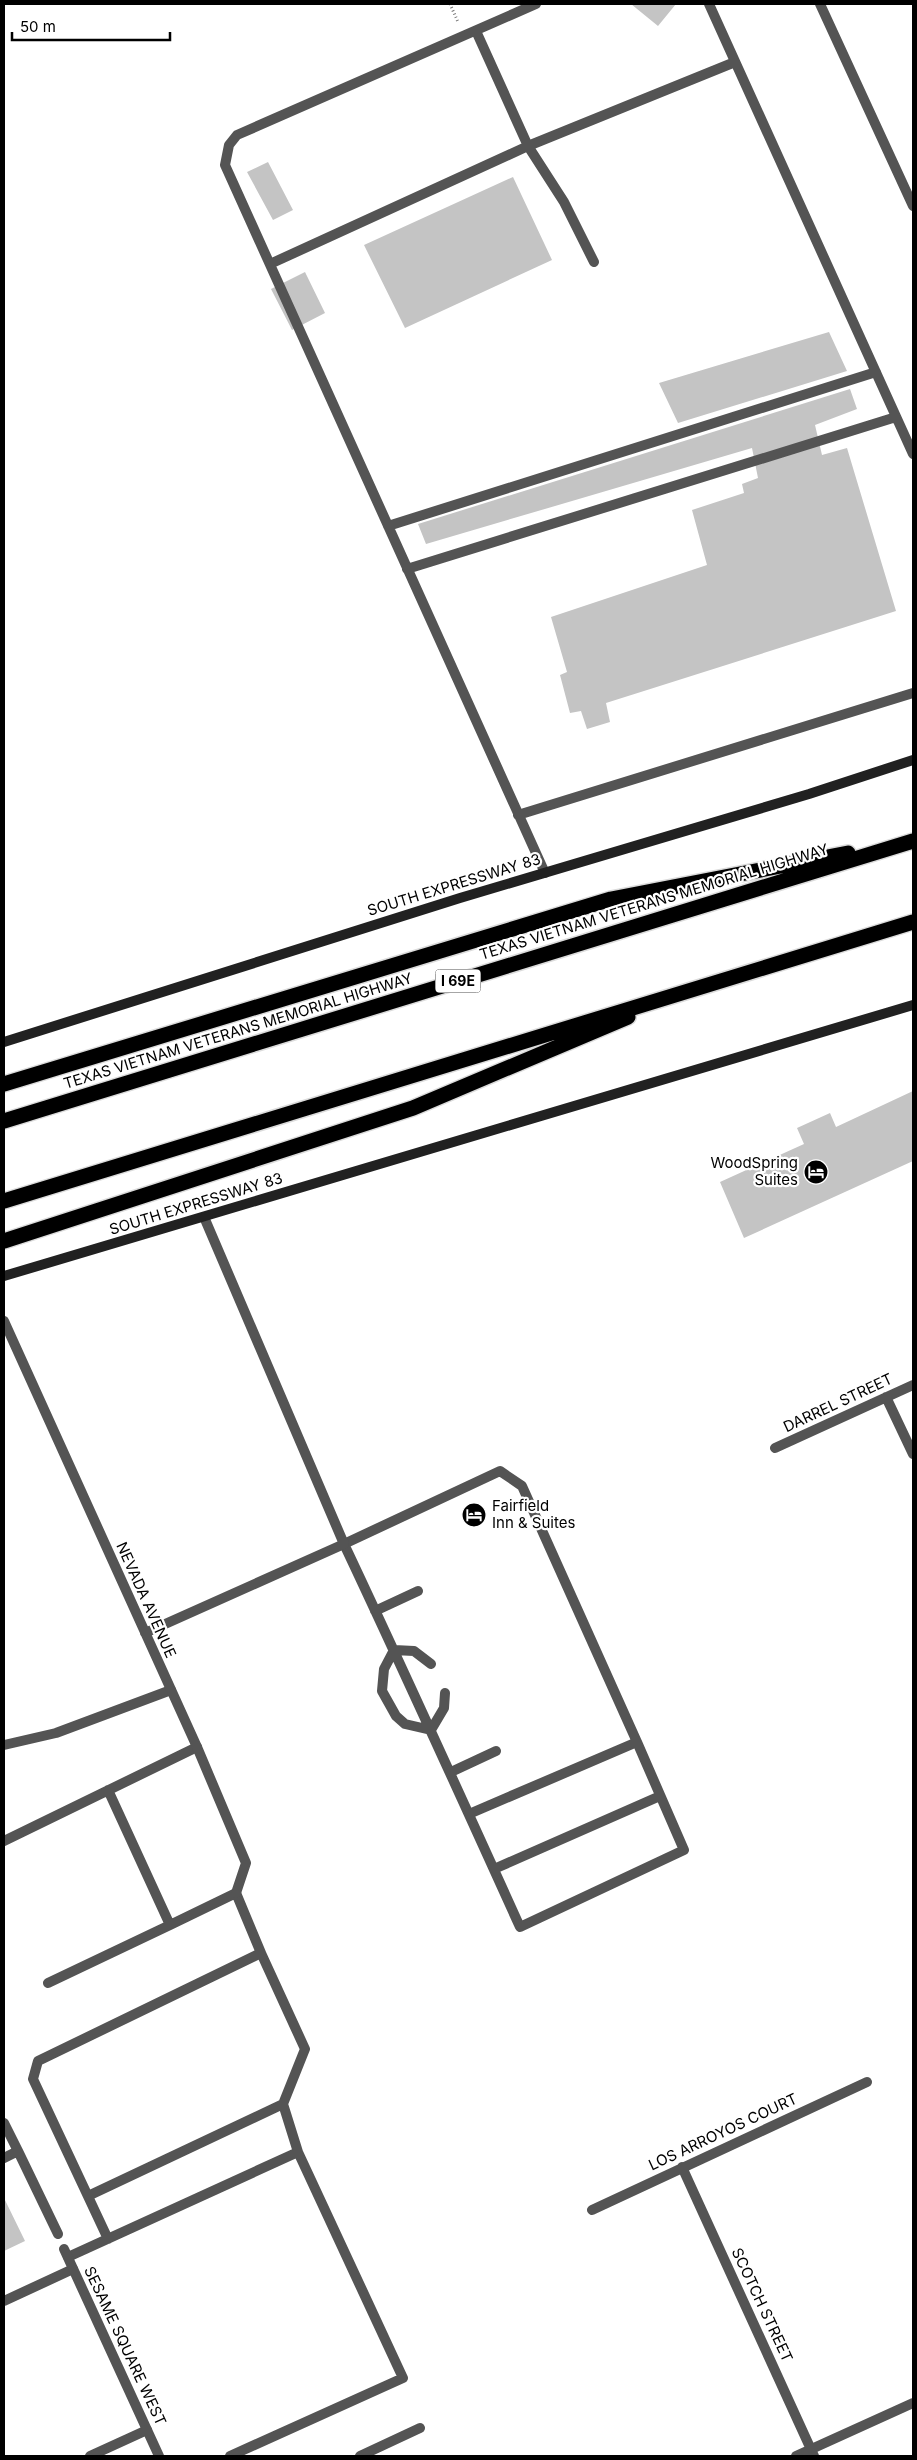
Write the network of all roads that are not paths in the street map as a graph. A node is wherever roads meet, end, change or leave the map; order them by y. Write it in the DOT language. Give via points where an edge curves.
graph roads {
  1 [pos="536,4"];
  2 [pos="709,4"];
  3 [pos="820,4"];
  4 [pos="476,31"];
  5 [pos="735,62"];
  6 [pos="528,146"];
  7 [pos="913,206"];
  8 [pos="594,262"];
  9 [pos="270,264"];
  10 [pos="876,372"];
  11 [pos="896,416"];
  12 [pos="913,454"];
  13 [pos="388,526"];
  14 [pos="407,569"];
  15 [pos="913,693"];
  16 [pos="913,760"];
  17 [pos="518,815"];
  18 [pos="913,841"];
  19 [pos="545,873"];
  20 [pos="913,922"];
  21 [pos="705,984"];
  22 [pos="913,1005"];
  23 [pos="4,1042"];
  24 [pos="4,1084"];
  25 [pos="4,1121"];
  26 [pos="4,1201"];
  27 [pos="204,1217"];
  28 [pos="4,1241"];
  29 [pos="4,1276"];
  30 [pos="4,1321"];
  31 [pos="913,1385"];
  32 [pos="886,1397"];
  33 [pos="775,1448"];
  34 [pos="913,1454"];
  35 [pos="344,1544"];
  36 [pos="418,1591"];
  37 [pos="376,1611"];
  38 [pos="145,1633"];
  39 [pos="394,1650"];
  40 [pos="431,1664"];
  41 [pos="170,1690"];
  42 [pos="444,1694"];
  43 [pos="432,1730"];
  44 [pos="637,1742"];
  45 [pos="4,1745"];
  46 [pos="197,1747"];
  47 [pos="496,1751"];
  48 [pos="451,1772"];
  49 [pos="108,1790"];
  50 [pos="660,1796"];
  51 [pos="469,1814"];
  52 [pos="4,1841"];
  53 [pos="494,1869"];
  54 [pos="236,1893"];
  55 [pos="170,1925"];
  56 [pos="260,1953"];
  57 [pos="48,1983"];
  58 [pos="866,2082"];
  59 [pos="283,2104"];
  60 [pos="4,2123"];
  61 [pos="18,2151"];
  62 [pos="298,2152"];
  63 [pos="4,2158"];
  64 [pos="682,2167"];
  65 [pos="88,2196"];
  66 [pos="592,2210"];
  67 [pos="58,2234"];
  68 [pos="108,2238"];
  69 [pos="73,2269"];
  70 [pos="4,2301"];
  71 [pos="913,2403"];
  72 [pos="420,2428"];
  73 [pos="147,2430"];
  74 [pos="812,2453"];
  75 [pos="90,2456"];
  76 [pos="159,2456"];
  77 [pos="230,2456"];
  78 [pos="360,2456"];
  79 [pos="796,2456"];
  1 -- 4 [label="street"];
  2 -- 5 [label="street"];
  3 -- 7 [label="street"];
  4 -- 6 [label="street"];
  4 -- 9 [label="street" via="238,135 229,145 225,165"];
  5 -- 6 [label="street"];
  5 -- 10 [label="street"];
  6 -- 8 [label="street" via="564,202"];
  6 -- 9 [label="street"];
  9 -- 13 [label="street"];
  10 -- 11 [label="street"];
  10 -- 13 [label="street"];
  11 -- 12 [label="street"];
  11 -- 14 [label="street"];
  13 -- 14 [label="street"];
  14 -- 17 [label="street"];
  15 -- 17 [label="street"];
  16 -- 19 [label="main road, SOUTH EXPRESSWAY 83"];
  17 -- 19 [label="street"];
  18 -- 24 [label="highway" via="612,899"];
  18 -- 25 [label="highway, TEXAS VIETNAM VETERANS MEMORIAL HIGHWAY / I 69E"];
  19 -- 23 [label="main road, SOUTH EXPRESSWAY 83"];
  20 -- 21 [label="highway"];
  21 -- 26 [label="highway"];
  21 -- 28 [label="highway" via="413,1108"];
  22 -- 27 [label="main road, SOUTH EXPRESSWAY 83"];
  27 -- 29 [label="main road, SOUTH EXPRESSWAY 83"];
  27 -- 35 [label="street"];
  30 -- 38 [label="street, NEVADA AVENUE"];
  31 -- 32 [label="street, DARREL STREET"];
  32 -- 33 [label="street, DARREL STREET"];
  32 -- 34 [label="street"];
  35 -- 37 [label="street"];
  35 -- 38 [label="street"];
  35 -- 44 [label="street" via="500,1471 522,1486"];
  36 -- 37 [label="street"];
  37 -- 39 [label="street"];
  38 -- 41 [label="street, NEVADA AVENUE"];
  39 -- 40 [label="street" via="414,1651"];
  39 -- 43 [label="street"];
  39 -- 43 [label="street" via="384,1669 382,1691 396,1716 405,1724"];
  41 -- 45 [label="street" via="56,1733"];
  41 -- 46 [label="street, NEVADA AVENUE"];
  42 -- 43 [label="street" via="444,1708"];
  43 -- 48 [label="street"];
  44 -- 50 [label="street"];
  44 -- 51 [label="street"];
  46 -- 49 [label="street"];
  46 -- 54 [label="street, NEVADA AVENUE" via="246,1863"];
  47 -- 48 [label="street"];
  48 -- 51 [label="street"];
  49 -- 52 [label="street"];
  49 -- 55 [label="street"];
  50 -- 53 [label="street"];
  50 -- 53 [label="street" via="684,1850 520,1927"];
  51 -- 53 [label="street"];
  54 -- 55 [label="street"];
  54 -- 56 [label="street"];
  55 -- 57 [label="street"];
  56 -- 59 [label="street" via="305,2049"];
  56 -- 65 [label="street" via="38,2061 33,2079"];
  58 -- 64 [label="street, LOS ARROYOS COURT"];
  59 -- 62 [label="street"];
  59 -- 65 [label="street"];
  60 -- 61 [label="street"];
  61 -- 63 [label="street"];
  61 -- 67 [label="street"];
  62 -- 68 [label="street"];
  62 -- 77 [label="street" via="403,2378"];
  64 -- 66 [label="street, LOS ARROYOS COURT"];
  64 -- 74 [label="street, SCOTCH STREET"];
  65 -- 68 [label="street"];
  68 -- 69 [label="street, SESAME SQUARE WEST" via="66,2253"];
  69 -- 70 [label="street"];
  69 -- 73 [label="street, SESAME SQUARE WEST"];
  71 -- 74 [label="street"];
  72 -- 78 [label="street"];
  73 -- 75 [label="street"];
  73 -- 76 [label="street, SESAME SQUARE WEST"];
  74 -- 79 [label="street"];
}
